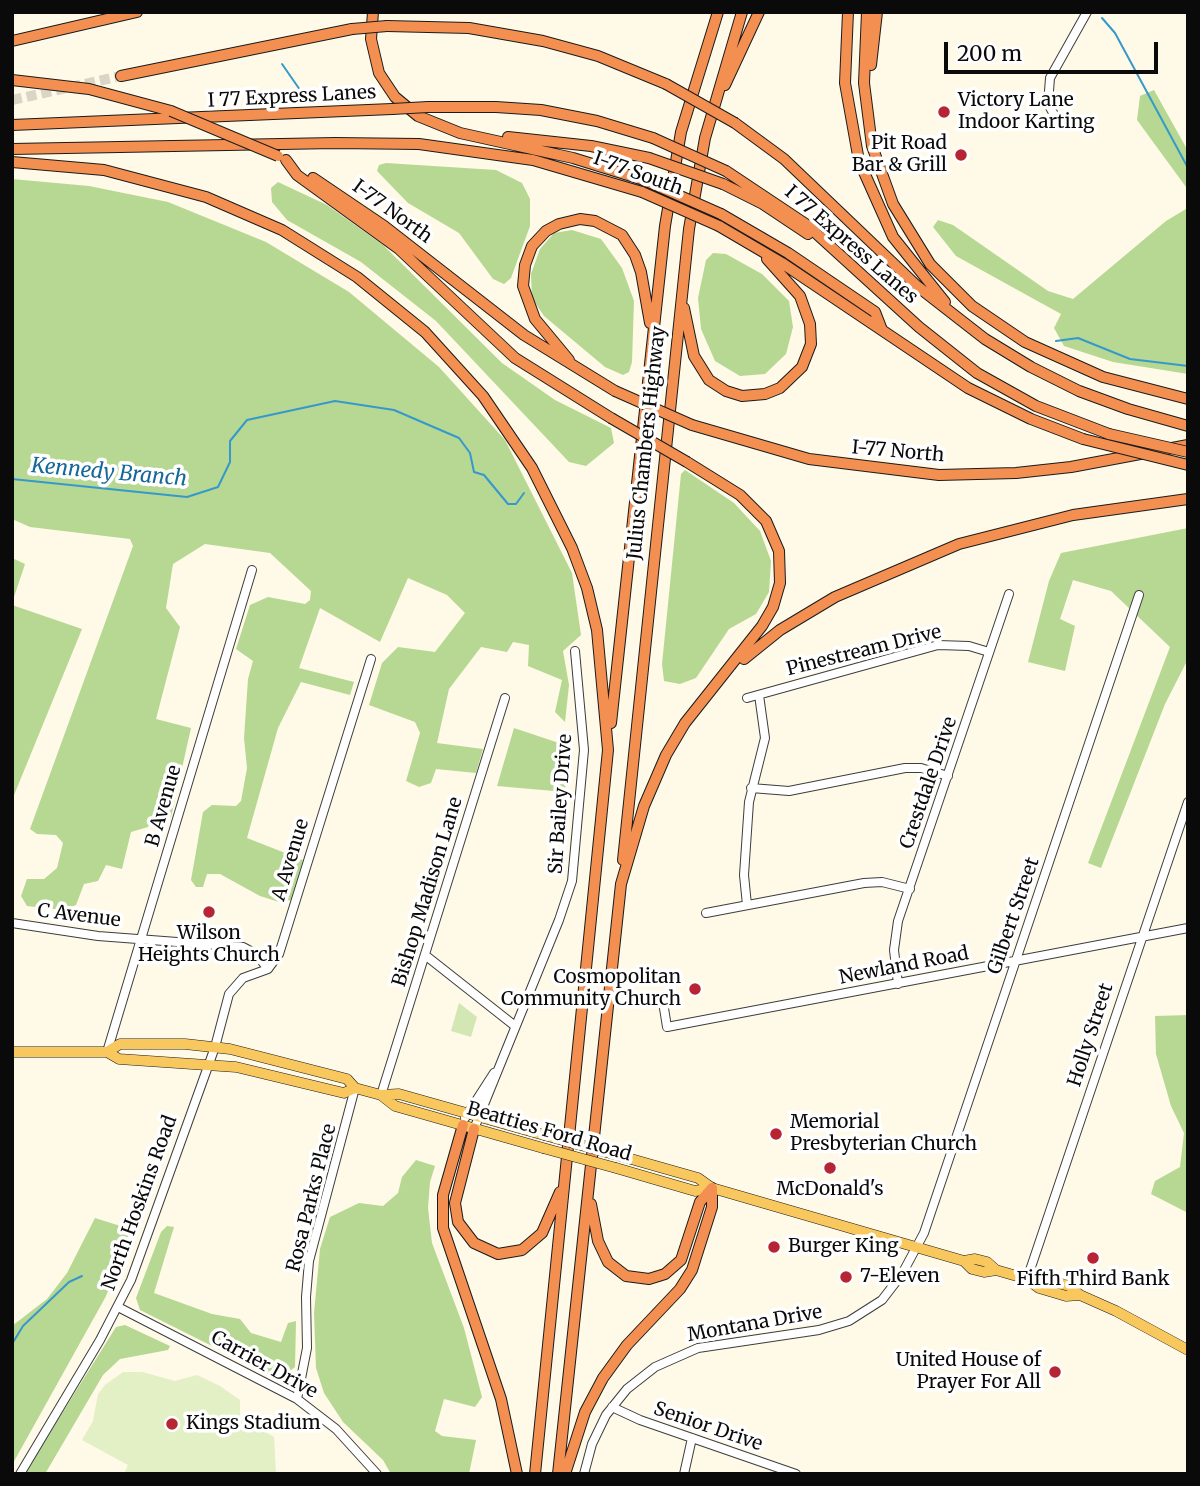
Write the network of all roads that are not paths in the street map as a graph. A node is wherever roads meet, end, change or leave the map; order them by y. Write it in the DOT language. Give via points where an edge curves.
graph roads {
  1 [pos="137,12"];
  2 [pos="373,12"];
  3 [pos="718,12"];
  4 [pos="742,12"];
  5 [pos="759,12"];
  6 [pos="848,12"];
  7 [pos="867,12"];
  8 [pos="877,12"];
  9 [pos="1087,12"];
  10 [pos="12,41"];
  11 [pos="121,76"];
  12 [pos="12,80"];
  13 [pos="712,113"];
  14 [pos="1056,118"];
  15 [pos="12,125"];
  16 [pos="869,131"];
  17 [pos="460,133"];
  18 [pos="12,149"];
  19 [pos="282,158"];
  20 [pos="12,162"];
  21 [pos="756,247"];
  22 [pos="851,263"];
  23 [pos="682,296"];
  24 [pos="882,330"];
  25 [pos="652,339"];
  26 [pos="985,339"];
  27 [pos="578,370"];
  28 [pos="1188,399"];
  29 [pos="1183,425"];
  30 [pos="1188,445"];
  31 [pos="1188,452"];
  32 [pos="1188,465"];
  33 [pos="1188,499"];
  34 [pos="253,570"];
  35 [pos="1009,594"];
  36 [pos="1139,595"];
  37 [pos="575,651"];
  38 [pos="989,653"];
  39 [pos="371,659"];
  40 [pos="728,672"];
  41 [pos="759,695"];
  42 [pos="506,698"];
  43 [pos="747,698"];
  44 [pos="608,750"];
  45 [pos="948,776"];
  46 [pos="751,788"];
  47 [pos="1188,802"];
  48 [pos="621,884"];
  49 [pos="910,889"];
  50 [pos="747,905"];
  51 [pos="706,913"];
  52 [pos="12,923"];
  53 [pos="1188,928"];
  54 [pos="1142,936"];
  55 [pos="141,938"];
  56 [pos="425,955"];
  57 [pos="1016,961"];
  58 [pos="268,969"];
  59 [pos="898,984"];
  60 [pos="663,1002"];
  61 [pos="515,1026"];
  62 [pos="215,1047"];
  63 [pos="12,1052"];
  64 [pos="107,1052"];
  65 [pos="208,1063"];
  66 [pos="496,1071"];
  67 [pos="355,1088"];
  68 [pos="381,1096"];
  69 [pos="466,1113"];
  70 [pos="478,1116"];
  71 [pos="468,1127"];
  72 [pos="563,1183"];
  73 [pos="712,1188"];
  74 [pos="589,1194"];
  75 [pos="918,1247"];
  76 [pos="1027,1279"];
  77 [pos="118,1307"];
  78 [pos="1188,1350"];
  79 [pos="297,1399"];
  80 [pos="612,1407"];
  81 [pos="692,1438"];
  82 [pos="20,1474"];
  83 [pos="377,1474"];
  84 [pos="517,1474"];
  85 [pos="535,1474"];
  86 [pos="558,1474"];
  87 [pos="565,1474"];
  88 [pos="584,1474"];
  89 [pos="684,1474"];
  90 [pos="795,1474"];
  1 -- 10 [label="highway"];
  2 -- 17 [label="highway" via="373,56 389,90 418,116"];
  3 -- 25 [label="highway, Julius Chambers Highway" via="696,75 676,160"];
  4 -- 13 [label="highway, Julius Chambers Highway"];
  5 -- 13 [label="highway"];
  6 -- 26 [label="highway" via="846,97 855,146 871,193 909,261"];
  7 -- 16 [label="highway" via="864,75"];
  8 -- 16 [label="highway"];
  9 -- 14 [label="street" via="1050,78 1048,104"];
  11 -- 26 [label="highway, I 77 Express Lanes, bridge" via="352,29 387,26 459,28 534,39 598,56 666,84 735,123 799,173 933,300"];
  12 -- 19 [label="highway, I-77 North, bridge" via="111,94 171,111"];
  13 -- 23 [label="highway, Julius Chambers Highway" via="694,196"];
  15 -- 22 [label="highway, I 77 Express Lanes, bridge" via="428,107 541,110 653,138 726,171 778,203"];
  16 -- 28 [label="highway" via="884,183 906,229 939,274 972,306 1025,342 1072,365"];
  17 -- 22 [label="highway, bridge" via="578,145 649,158 723,184 774,211"];
  17 -- 24 [label="highway, bridge" via="564,155 644,180 721,214 875,312"];
  18 -- 21 [label="highway, I-77 South, bridge" via="419,144 533,160 642,192"];
  19 -- 27 [label="highway, I-77 North"];
  19 -- 40 [label="highway, bridge" via="297,175 406,255 515,358 747,501 766,522 779,551 780,583 773,607"];
  20 -- 44 [label="highway" via="125,174 227,205 330,258 425,332 508,430 564,529 587,588 597,630"];
  21 -- 23 [label="highway" via="800,296 810,324 806,360 786,384 750,396 726,391 709,380 694,356"];
  21 -- 24 [label="highway, I-77 South"];
  22 -- 31 [label="highway, I 77 Express Lanes, bridge" via="977,373 1036,406 1109,434"];
  23 -- 48 [label="highway, Julius Chambers Highway"];
  24 -- 32 [label="highway, I-77 South, bridge" via="984,397 1083,439"];
  25 -- 27 [label="highway" via="641,272 627,241 595,221 559,224 533,246 523,286 541,328"];
  25 -- 44 [label="highway, Julius Chambers Highway"];
  26 -- 29 [label="highway, I 77 Express Lanes" via="1079,391"];
  27 -- 30 [label="highway, I-77 North, bridge" via="615,391 732,439 809,459 939,475 1071,467"];
  33 -- 40 [label="highway" via="1047,520 940,551 817,607"];
  34 -- 55 [label="street, B Avenue"];
  35 -- 38 [label="street, Crestdale Drive"];
  36 -- 57 [label="street, Gilbert Street"];
  37 -- 61 [label="street, Sir Bailey Drive" via="584,750 574,868 564,907"];
  38 -- 41 [label="street, Pinestream Drive" via="957,644 937,645"];
  38 -- 45 [label="street, Crestdale Drive"];
  39 -- 58 [label="street, A Avenue" via="279,954"];
  40 -- 48 [label="highway" via="698,706 666,755 644,806"];
  41 -- 43 [label="street, Pinestream Drive"];
  41 -- 46 [label="street" via="765,737"];
  42 -- 56 [label="street, Bishop Madison Lane"];
  44 -- 72 [label="highway"];
  45 -- 46 [label="street" via="913,768 789,791"];
  45 -- 49 [label="street, Crestdale Drive"];
  46 -- 50 [label="street" via="744,854"];
  47 -- 54 [label="street, Holly Street"];
  48 -- 74 [label="highway"];
  49 -- 50 [label="street" via="864,883"];
  49 -- 59 [label="street, Crestdale Drive" via="895,936"];
  50 -- 51 [label="street"];
  52 -- 55 [label="street, C Avenue"];
  53 -- 54 [label="street, Newland Road"];
  54 -- 57 [label="street, Newland Road"];
  54 -- 76 [label="street, Holly Street"];
  55 -- 58 [label="street, C Avenue" via="243,947"];
  55 -- 64 [label="street, B Avenue"];
  56 -- 61 [label="street"];
  56 -- 68 [label="street, Bishop Madison Lane"];
  57 -- 59 [label="street, Newland Road"];
  57 -- 75 [label="street, Gilbert Street"];
  58 -- 62 [label="street" via="243,978 232,989"];
  59 -- 60 [label="street, Newland Road" via="667,1027"];
  61 -- 66 [label="street, Sir Bailey Drive"];
  62 -- 64 [label="main road, Beatties Ford Road" via="120,1044"];
  62 -- 65 [label="street, North Hoskins Road"];
  62 -- 67 [label="main road, Beatties Ford Road" via="348,1079"];
  63 -- 64 [label="main road, Beatties Ford Road"];
  64 -- 65 [label="main road, Beatties Ford Road" via="119,1059"];
  65 -- 67 [label="main road, Beatties Ford Road" via="344,1093"];
  65 -- 77 [label="street, North Hoskins Road"];
  66 -- 69 [label="street, Sir Bailey Drive"];
  66 -- 70 [label="street, Sir Bailey Drive"];
  67 -- 68 [label="main road, Beatties Ford Road"];
  67 -- 79 [label="street, Rosa Parks Place" via="309,1261 307,1348"];
  68 -- 69 [label="main road, Beatties Ford Road" via="399,1094"];
  68 -- 71 [label="main road, Beatties Ford Road" via="395,1106"];
  69 -- 70 [label="main road, Beatties Ford Road"];
  69 -- 71 [label="street, Sir Bailey Drive"];
  70 -- 71 [label="street, Sir Bailey Drive"];
  70 -- 73 [label="main road, Beatties Ford Road, bridge" via="698,1178"];
  71 -- 72 [label="highway" via="455,1203 461,1228 479,1246 504,1254 528,1247 545,1228"];
  71 -- 73 [label="main road, Beatties Ford Road, bridge" via="695,1191"];
  71 -- 84 [label="highway" via="443,1195 443,1228 501,1399"];
  72 -- 85 [label="highway"];
  73 -- 74 [label="highway" via="701,1202 681,1260 665,1273 643,1279 621,1274 605,1257 597,1241"];
  73 -- 75 [label="main road, Beatties Ford Road"];
  73 -- 87 [label="highway" via="712,1207 692,1270 603,1378 585,1412"];
  74 -- 86 [label="highway"];
  75 -- 76 [label="main road, Beatties Ford Road" via="964,1261 972,1269"];
  75 -- 80 [label="street, Montana Drive" via="888,1294 857,1318 819,1330 687,1351 645,1374"];
  76 -- 78 [label="main road, Beatties Ford Road" via="1039,1288 1080,1295"];
  77 -- 79 [label="street, Carrier Drive"];
  77 -- 82 [label="street, North Hoskins Road"];
  79 -- 83 [label="street, Carrier Drive" via="336,1429"];
  80 -- 81 [label="street, Senior Drive"];
  80 -- 88 [label="street, Montana Drive" via="596,1435"];
  81 -- 89 [label="street"];
  81 -- 90 [label="street, Senior Drive"];
}
